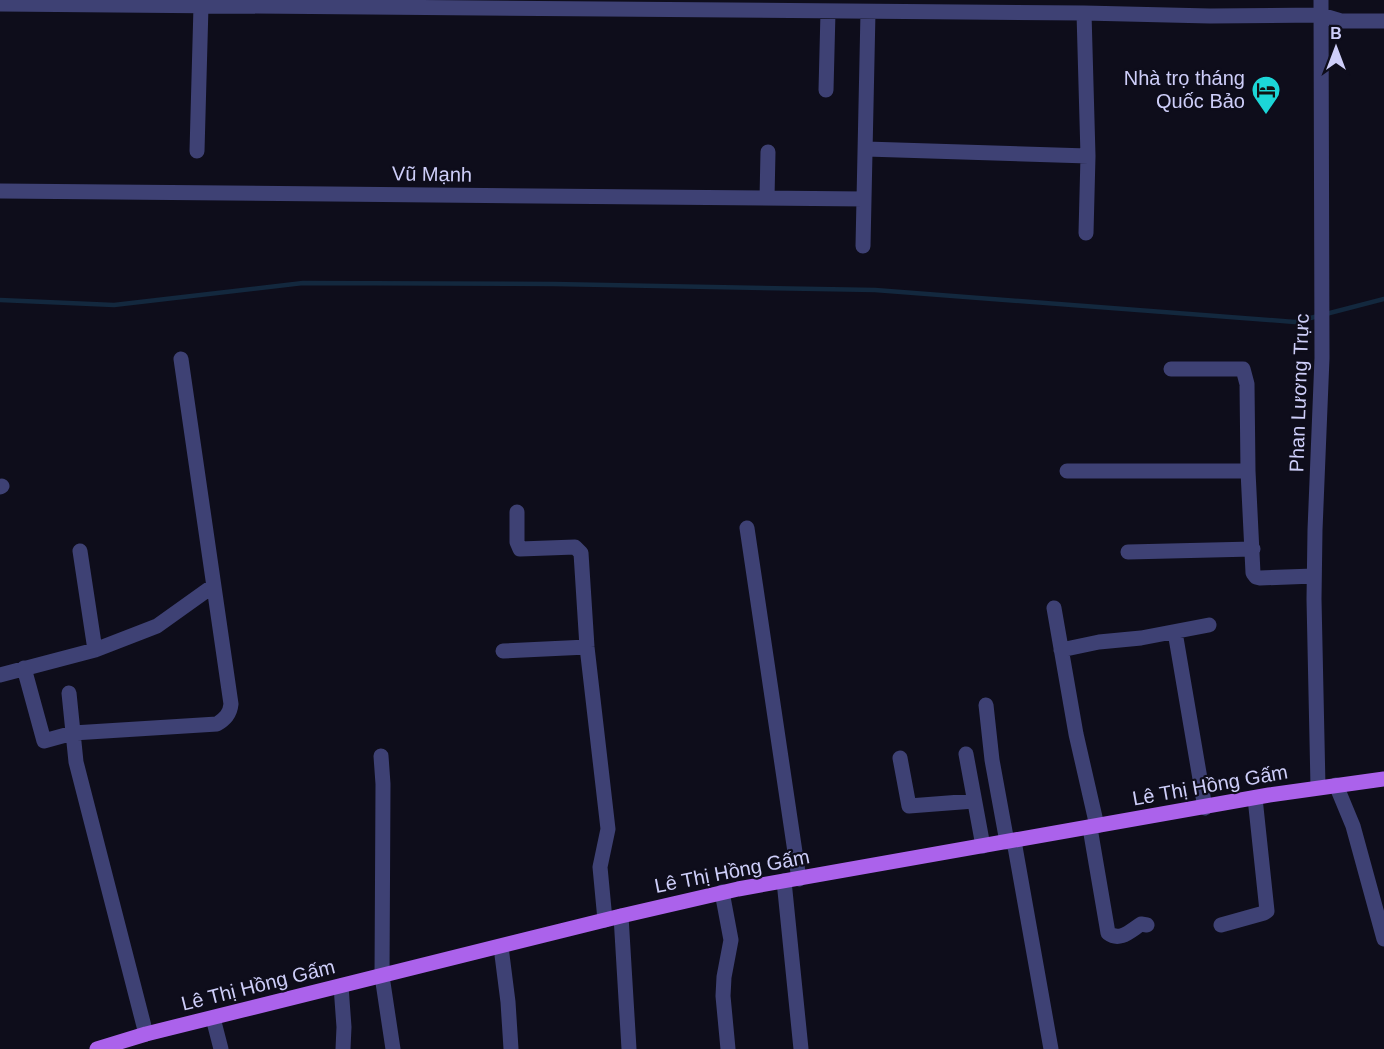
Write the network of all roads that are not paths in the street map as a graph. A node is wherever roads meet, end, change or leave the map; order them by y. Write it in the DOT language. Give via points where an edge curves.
graph roads {
  1 [pos="77,3"];
  2 [pos="138,3"];
  3 [pos="0,4"];
  4 [pos="196,4"];
  5 [pos="1067,6"];
  6 [pos="1321,8"];
  7 [pos="828,12"];
  8 [pos="868,12"];
  9 [pos="1084,13"];
  10 [pos="1384,21"];
  11 [pos="826,90"];
  12 [pos="866,148"];
  13 [pos="197,151"];
  14 [pos="768,152"];
  15 [pos="1088,156"];
  16 [pos="0,191"];
  17 [pos="767,198"];
  18 [pos="864,199"];
  19 [pos="1086,233"];
  20 [pos="863,246"];
  21 [pos="181,359"];
  22 [pos="1171,369"];
  23 [pos="1068,471"];
  24 [pos="1248,471"];
  25 [pos="517,512"];
  26 [pos="747,528"];
  27 [pos="1253,549"];
  28 [pos="80,551"];
  29 [pos="1128,552"];
  30 [pos="1314,576"];
  31 [pos="213,586"];
  32 [pos="1054,608"];
  33 [pos="1209,625"];
  34 [pos="1175,632"];
  35 [pos="587,647"];
  36 [pos="94,650"];
  37 [pos="1061,650"];
  38 [pos="503,651"];
  39 [pos="24,668"];
  40 [pos="0,675"];
  41 [pos="69,693"];
  42 [pos="986,705"];
  43 [pos="74,733"];
  44 [pos="966,754"];
  45 [pos="381,756"];
  46 [pos="900,758"];
  47 [pos="1384,779"];
  48 [pos="1336,785"];
  49 [pos="1318,788"];
  50 [pos="1255,798"];
  51 [pos="974,801"];
  52 [pos="1205,808"];
  53 [pos="1094,827"];
  54 [pos="1010,841"];
  55 [pos="983,846"];
  56 [pos="791,880"];
  57 [pos="722,892"];
  58 [pos="621,916"];
  59 [pos="605,920"];
  60 [pos="1147,925"];
  61 [pos="1221,925"];
  62 [pos="1384,939"];
  63 [pos="501,947"];
  64 [pos="382,976"];
  65 [pos="341,986"];
  66 [pos="213,1018"];
  67 [pos="146,1034"];
  68 [pos="132,1044"];
  69 [pos="97,1049"];
  70 [pos="221,1049"];
  71 [pos="343,1049"];
  72 [pos="393,1049"];
  73 [pos="511,1049"];
  74 [pos="628,1049"];
  75 [pos="728,1049"];
  76 [pos="801,1049"];
  77 [pos="1051,1049"];
  1 -- 2 [label="street"];
  1 -- 3 [label="street"];
  2 -- 4 [label="street"];
  4 -- 7 [label="street"];
  4 -- 13 [label="street"];
  5 -- 8 [label="street"];
  5 -- 9 [label="street"];
  6 -- 9 [label="street" via="1210,16"];
  6 -- 10 [label="street" via="1341,21"];
  6 -- 30 [label="street, Phan Lương Trực" via="1322,358"];
  7 -- 8 [label="street"];
  7 -- 11 [label="street"];
  8 -- 12 [label="street"];
  9 -- 15 [label="street"];
  12 -- 15 [label="street"];
  12 -- 18 [label="street"];
  14 -- 17 [label="street"];
  15 -- 19 [label="street"];
  16 -- 17 [label="street, Vũ Mạnh"];
  17 -- 18 [label="street, Vũ Mạnh"];
  18 -- 20 [label="street"];
  21 -- 31 [label="street"];
  22 -- 24 [label="street" via="1243,369 1247,384"];
  23 -- 24 [label="street"];
  24 -- 27 [label="street"];
  25 -- 35 [label="street" via="520,549 579,549"];
  26 -- 56 [label="street"];
  27 -- 29 [label="street"];
  27 -- 30 [label="street" via="1256,577"];
  28 -- 36 [label="street"];
  30 -- 49 [label="street, Phan Lương Trực"];
  31 -- 36 [label="street" via="157,626"];
  31 -- 43 [label="street" via="231,704 223,720 217,724"];
  32 -- 37 [label="street"];
  33 -- 34 [label="street"];
  34 -- 37 [label="street"];
  34 -- 52 [label="street"];
  35 -- 38 [label="street"];
  35 -- 59 [label="street" via="608,829 600,859"];
  36 -- 39 [label="street"];
  37 -- 53 [label="street"];
  39 -- 40 [label="street"];
  39 -- 43 [label="street" via="44,741"];
  41 -- 43 [label="street"];
  42 -- 54 [label="street" via="992,760"];
  43 -- 67 [label="street" via="76,762"];
  44 -- 51 [label="street"];
  45 -- 64 [label="street"];
  46 -- 51 [label="street" via="909,806"];
  47 -- 48 [label="main road, Lê Thị Hồng Gấm"];
  48 -- 49 [label="main road, Lê Thị Hồng Gấm"];
  48 -- 62 [label="street" via="1353,826"];
  49 -- 50 [label="main road, Lê Thị Hồng Gấm"];
  50 -- 52 [label="main road, Lê Thị Hồng Gấm"];
  50 -- 61 [label="street" via="1267,911"];
  51 -- 55 [label="street"];
  52 -- 53 [label="main road, Lê Thị Hồng Gấm"];
  53 -- 54 [label="main road, Lê Thị Hồng Gấm"];
  53 -- 60 [label="street" via="1108,933 1118,937 1141,924"];
  54 -- 55 [label="main road, Lê Thị Hồng Gấm"];
  54 -- 77 [label="street"];
  55 -- 56 [label="main road, Lê Thị Hồng Gấm"];
  56 -- 57 [label="main road, Lê Thị Hồng Gấm"];
  56 -- 76 [label="street"];
  57 -- 58 [label="main road, Lê Thị Hồng Gấm"];
  57 -- 75 [label="street" via="731,940 723,996"];
  58 -- 59 [label="main road, Lê Thị Hồng Gấm"];
  58 -- 74 [label="street"];
  59 -- 63 [label="main road, Lê Thị Hồng Gấm"];
  63 -- 64 [label="main road, Lê Thị Hồng Gấm"];
  63 -- 73 [label="street"];
  64 -- 65 [label="main road, Lê Thị Hồng Gấm"];
  64 -- 72 [label="street"];
  65 -- 66 [label="main road, Lê Thị Hồng Gấm"];
  65 -- 71 [label="street"];
  66 -- 67 [label="main road, Lê Thị Hồng Gấm"];
  66 -- 70 [label="street"];
  67 -- 68 [label="main road, Lê Thị Hồng Gấm"];
  68 -- 69 [label="main road, Lê Thị Hồng Gấm"];
}
